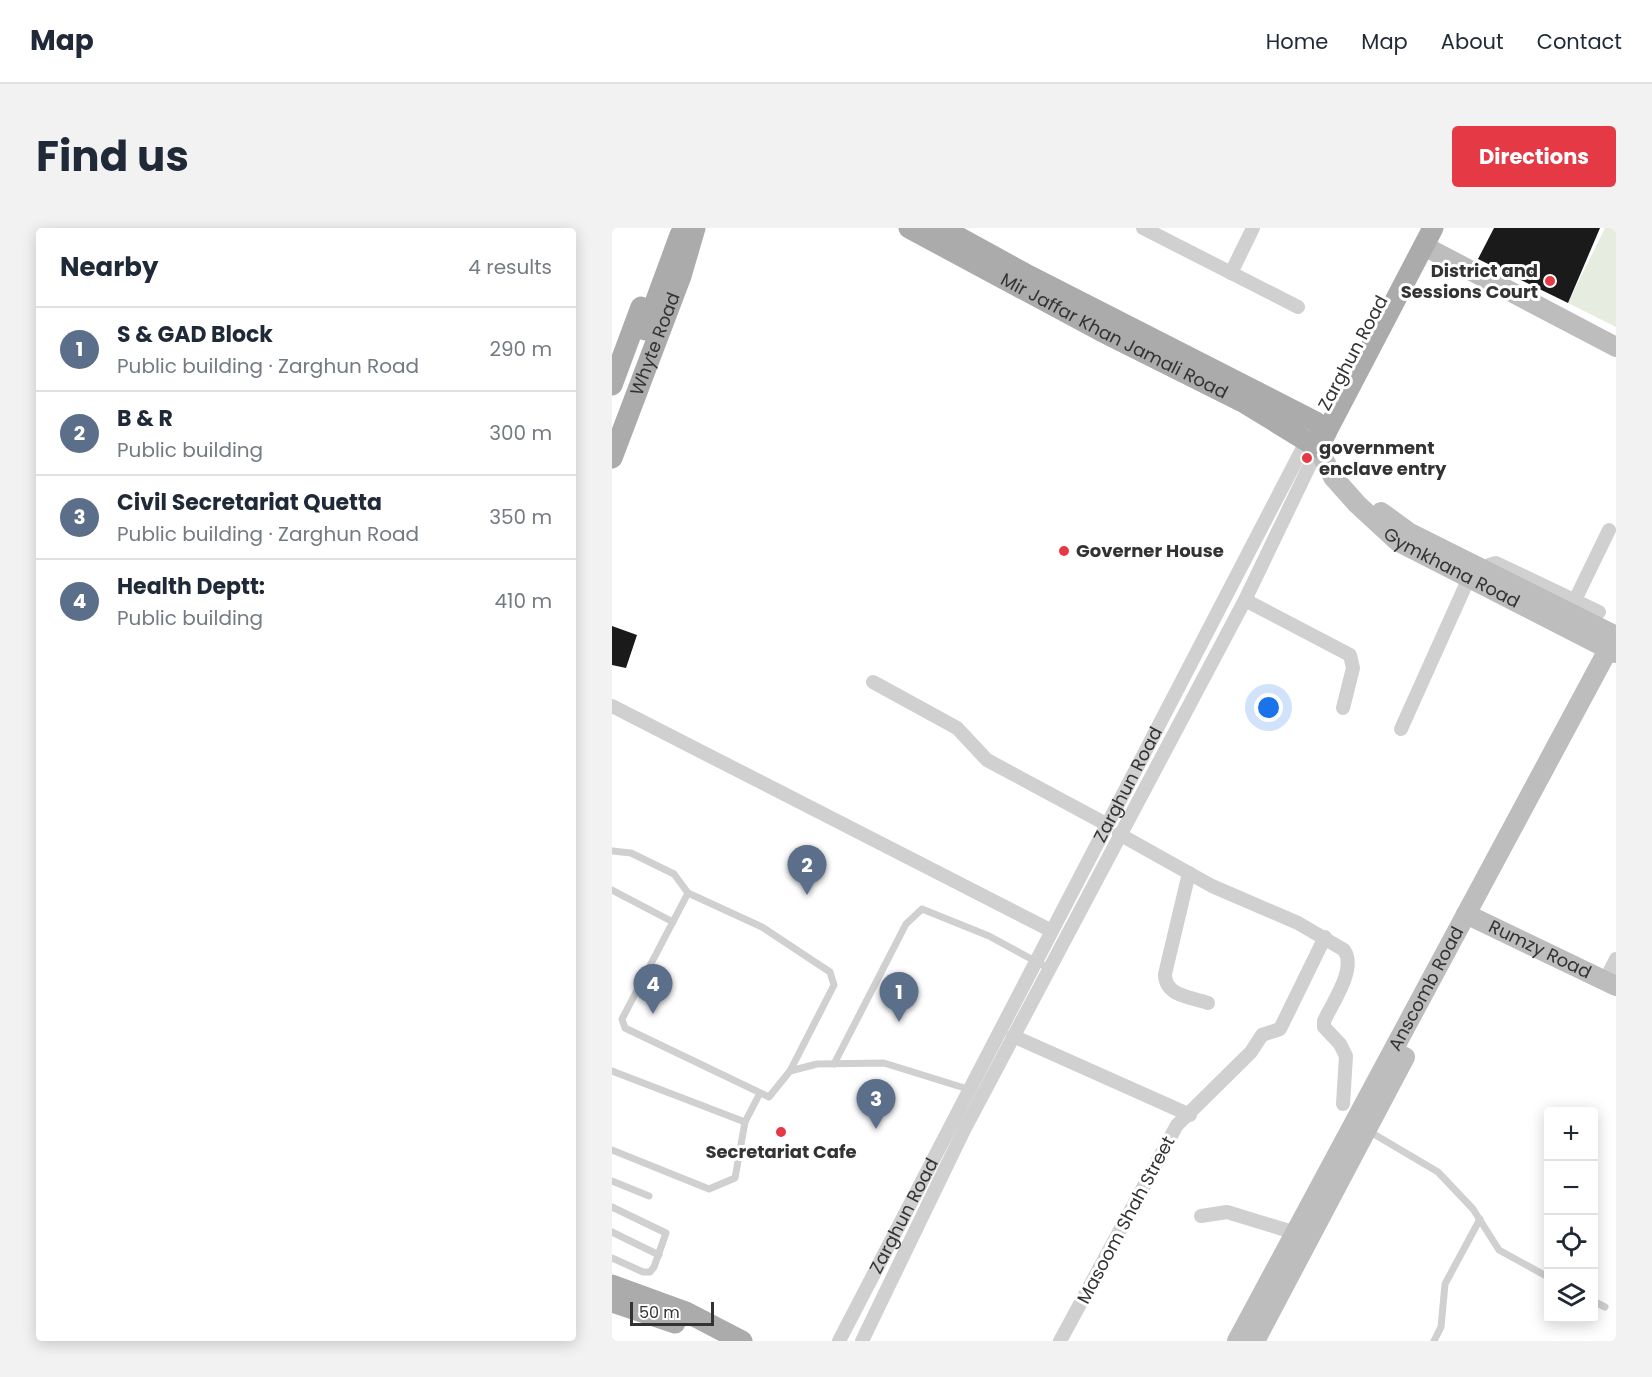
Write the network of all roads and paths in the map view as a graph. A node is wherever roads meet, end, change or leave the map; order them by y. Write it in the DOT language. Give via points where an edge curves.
graph roads {
  1 [pos="909,228"];
  2 [pos="942,228"];
  3 [pos="1143,228"];
  4 [pos="1253,228"];
  5 [pos="682,229"];
  6 [pos="1425,234"];
  7 [pos="1231,273"];
  8 [pos="1298,307"];
  9 [pos="1616,347"];
  10 [pos="612,385"];
  11 [pos="612,423"];
  12 [pos="1317,436"];
  13 [pos="612,458"];
  14 [pos="1610,530"];
  15 [pos="1487,570"];
  16 [pos="1468,580"];
  17 [pos="1245,600"];
  18 [pos="1575,600"];
  19 [pos="1599,612"];
  20 [pos="1615,644"];
  21 [pos="873,682"];
  22 [pos="612,706"];
  23 [pos="1343,708"];
  24 [pos="1401,729"];
  25 [pos="1106,824"];
  26 [pos="1119,834"];
  27 [pos="612,851"];
  28 [pos="1189,873"];
  29 [pos="612,890"];
  30 [pos="688,893"];
  31 [pos="1474,911"];
  32 [pos="673,922"];
  33 [pos="1050,930"];
  34 [pos="1325,937"];
  35 [pos="1035,961"];
  36 [pos="1048,968"];
  37 [pos="1615,972"];
  38 [pos="1208,1003"];
  39 [pos="1013,1036"];
  40 [pos="834,1064"];
  41 [pos="612,1071"];
  42 [pos="790,1071"];
  43 [pos="968,1089"];
  44 [pos="760,1093"];
  45 [pos="982,1095"];
  46 [pos="1343,1104"];
  47 [pos="1190,1115"];
  48 [pos="745,1122"];
  49 [pos="1360,1128"];
  50 [pos="612,1150"];
  51 [pos="612,1180"];
  52 [pos="649,1196"];
  53 [pos="612,1208"];
  54 [pos="1201,1216"];
  55 [pos="1479,1219"];
  56 [pos="612,1233"];
  57 [pos="1296,1233"];
  58 [pos="659,1255"];
  59 [pos="612,1258"];
  60 [pos="1544,1275"];
  61 [pos="612,1285"];
  62 [pos="612,1302"];
  63 [pos="1598,1304"];
  64 [pos="1605,1307"];
  65 [pos="710,1341"];
  66 [pos="741,1341"];
  67 [pos="839,1341"];
  68 [pos="862,1341"];
  69 [pos="1060,1341"];
  70 [pos="1237,1341"];
  71 [pos="1255,1341"];
  72 [pos="1434,1341"];
  1 -- 12 [label="main road, Mir Jaffar Khan Jamali Road" via="1101,331"];
  2 -- 12 [label="main road, Mir Jaffar Khan Jamali Road"];
  3 -- 7 [label="street"];
  4 -- 7 [label="street"];
  5 -- 10 [label="main road, Whyte Road"];
  5 -- 11 [label="main road"];
  5 -- 13 [label="main road, Whyte Road" via="681,276"];
  6 -- 9 [label="street"];
  6 -- 12 [label="main road, Zarghun Road"];
  7 -- 8 [label="street"];
  12 -- 15 [label="street" via="1375,508 1410,533"];
  12 -- 16 [label="street, Gymkhana Road" via="1333,477 1357,504 1397,541"];
  12 -- 17 [label="street, Zarghun Road"];
  12 -- 25 [label="street, Zarghun Road"];
  14 -- 18 [label="street"];
  15 -- 18 [label="street" via="1496,563"];
  15 -- 20 [label="street"];
  16 -- 20 [label="street, Gymkhana Road"];
  16 -- 24 [label="street"];
  17 -- 23 [label="street" via="1350,655 1353,668"];
  17 -- 26 [label="street, Zarghun Road"];
  18 -- 19 [label="street"];
  20 -- 31 [label="street, Anscomb Road"];
  21 -- 25 [label="street" via="957,728 987,760"];
  22 -- 33 [label="street"];
  25 -- 33 [label="street, Zarghun Road"];
  26 -- 28 [label="street"];
  26 -- 36 [label="street, Zarghun Road"];
  27 -- 30 [label="lane" via="631,853 674,874"];
  28 -- 34 [label="street"];
  28 -- 38 [label="street" via="1165,984 1169,991"];
  29 -- 32 [label="lane"];
  30 -- 32 [label="lane"];
  30 -- 42 [label="lane" via="762,927 830,972 834,985"];
  31 -- 37 [label="street, Rumzy Road"];
  31 -- 49 [label="street, Anscomb Road"];
  32 -- 44 [label="lane" via="622,1019 625,1028"];
  33 -- 35 [label="street, Zarghun Road"];
  34 -- 46 [label="street" via="1338,943 1349,957 1349,967 1324,1021 1347,1062"];
  34 -- 47 [label="street, Masoom Shah Street" via="1280,1029 1262,1035 1251,1052"];
  35 -- 36 [label="lane"];
  35 -- 40 [label="lane" via="990,936 922,909 906,924"];
  35 -- 43 [label="street, Zarghun Road"];
  36 -- 39 [label="street, Zarghun Road"];
  39 -- 45 [label="street, Zarghun Road"];
  39 -- 47 [label="street"];
  40 -- 42 [label="lane"];
  40 -- 43 [label="lane" via="884,1063"];
  41 -- 48 [label="lane"];
  42 -- 44 [label="lane" via="769,1097"];
  43 -- 45 [label="lane"];
  43 -- 67 [label="street, Zarghun Road"];
  44 -- 48 [label="lane"];
  45 -- 68 [label="street, Zarghun Road"];
  47 -- 69 [label="street, Masoom Shah Street" via="1177,1125"];
  48 -- 50 [label="lane" via="735,1178 709,1189"];
  49 -- 55 [label="lane" via="1438,1172"];
  49 -- 57 [label="street, Anscomb Road"];
  49 -- 71 [label="street, Anscomb Road"];
  51 -- 52 [label="lane"];
  53 -- 58 [label="lane" via="666,1233"];
  54 -- 57 [label="street" via="1227,1212"];
  55 -- 60 [label="lane" via="1499,1250"];
  55 -- 72 [label="lane" via="1445,1284 1440,1327"];
  56 -- 58 [label="lane"];
  57 -- 70 [label="street, Anscomb Road"];
  58 -- 59 [label="lane" via="650,1272"];
  61 -- 66 [label="main road" via="686,1312"];
  62 -- 65 [label="main road" via="681,1325"];
  63 -- 64 [label="lane"];
}
